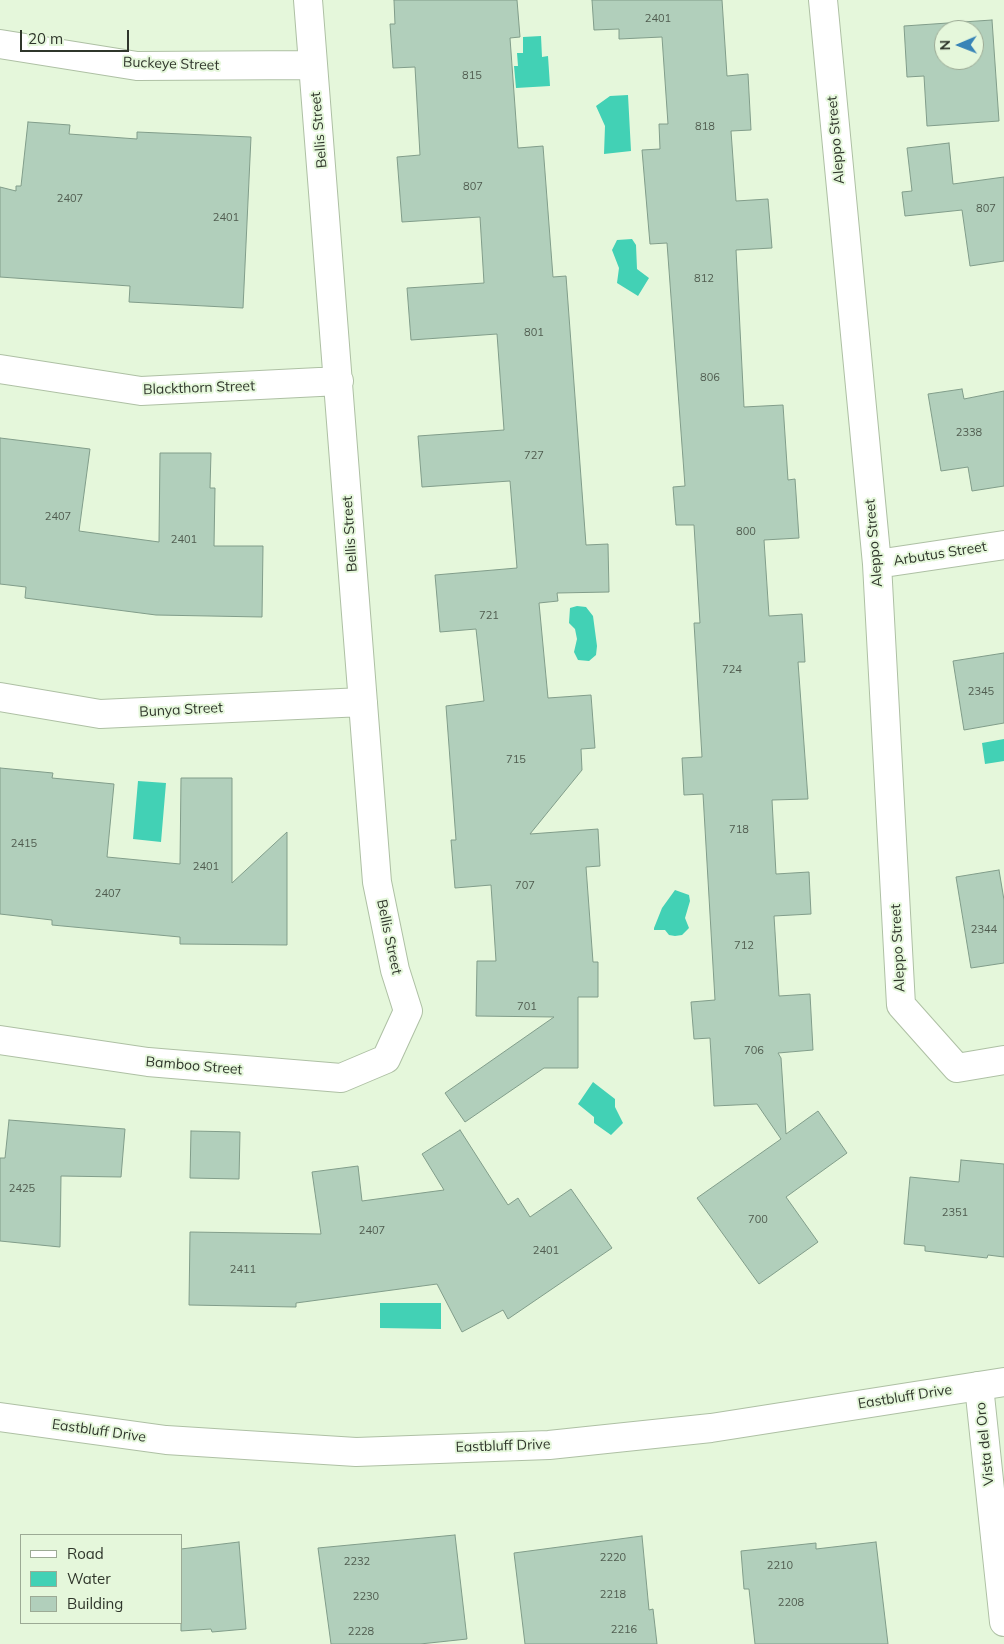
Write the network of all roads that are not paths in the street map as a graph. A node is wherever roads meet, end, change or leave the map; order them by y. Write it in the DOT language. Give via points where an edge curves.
graph roads {
  1 [pos="308,0"];
  2 [pos="823,0"];
  3 [pos="0,44"];
  4 [pos="313,66"];
  5 [pos="0,369"];
  6 [pos="339,381"];
  7 [pos="1004,545"];
  8 [pos="877,564"];
  9 [pos="0,697"];
  10 [pos="363,702"];
  11 [pos="0,1040"];
  12 [pos="386,1059"];
  13 [pos="1004,1060"];
  14 [pos="992,1384"];
  15 [pos="0,1417"];
  16 [pos="1004,1622"];
  1 -- 4 [label="street, Bellis Street"];
  2 -- 8 [label="street, Aleppo Street"];
  3 -- 4 [label="street, Buckeye Street" via="137,66"];
  4 -- 6 [label="street, Bellis Street"];
  5 -- 6 [label="street, Blackthorn Street" via="141,391"];
  6 -- 10 [label="street, Bellis Street"];
  7 -- 8 [label="street, Arbutus Street"];
  8 -- 13 [label="street, Aleppo Street" via="901,1005 957,1068"];
  9 -- 10 [label="street, Bunya Street" via="100,714"];
  10 -- 12 [label="street, Bellis Street" via="377,882 395,970 408,1011"];
  11 -- 12 [label="street, Bamboo Street" via="148,1062 341,1078"];
  14 -- 15 [label="street, Eastbluff Drive" via="711,1428 549,1445 356,1452 166,1440"];
  14 -- 16 [label="street, Vista del Oro"];
}
